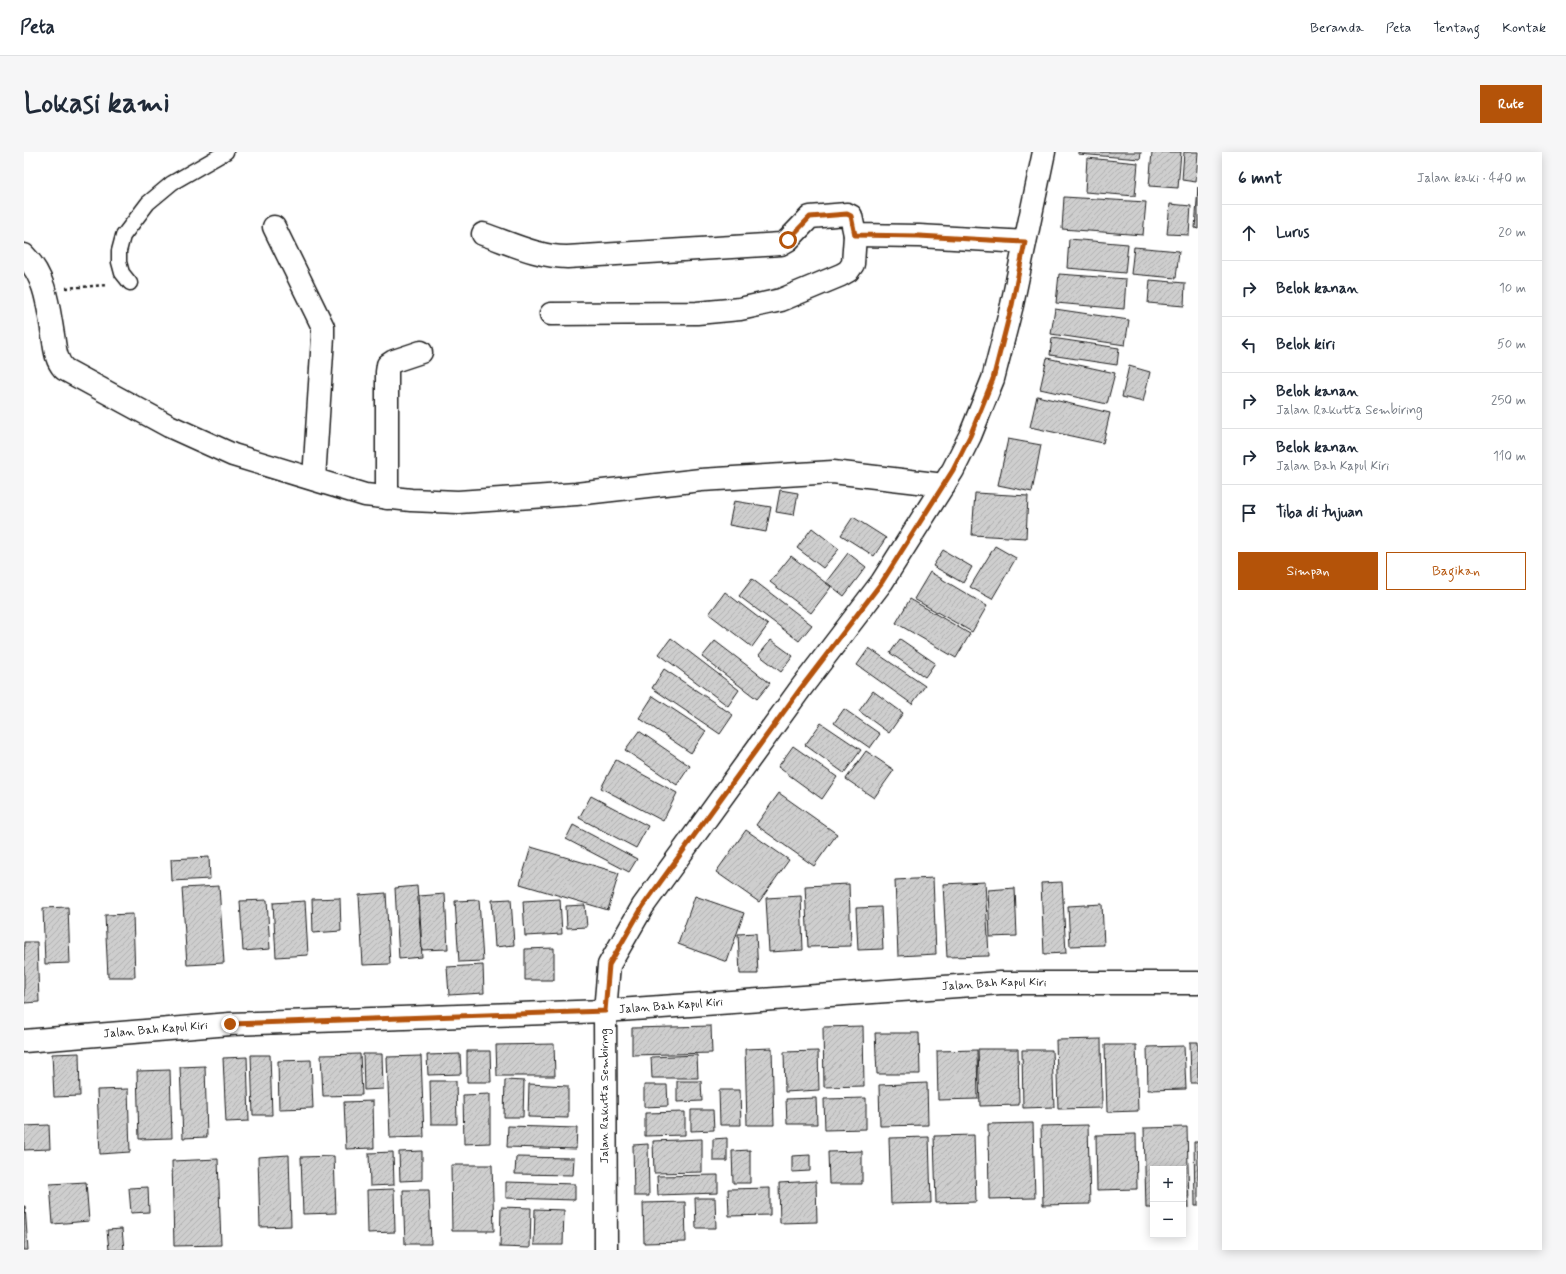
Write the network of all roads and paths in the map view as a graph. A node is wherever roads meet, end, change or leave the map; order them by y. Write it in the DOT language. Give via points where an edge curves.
graph roads {
  1 [pos="226,152"];
  2 [pos="1043,152"];
  3 [pos="274,227"];
  4 [pos="482,234"];
  5 [pos="855,235"];
  6 [pos="1025,242"];
  7 [pos="24,255"];
  8 [pos="130,283"];
  9 [pos="45,290"];
  10 [pos="551,314"];
  11 [pos="421,352"];
  12 [pos="314,479"];
  13 [pos="944,485"];
  14 [pos="387,498"];
  15 [pos="1198,983"];
  16 [pos="605,1011"];
  17 [pos="24,1041"];
  18 [pos="606,1250"];
  1 -- 8 [label="lane" via="172,183 148,203 123,236 119,262 122,273"];
  2 -- 6 [label="street, Jalan Rakutta Sembiring"];
  3 -- 12 [label="street" via="323,327"];
  4 -- 5 [label="street" via="555,257 781,244 810,217 847,214 851,216"];
  5 -- 6 [label="street"];
  5 -- 10 [label="street" via="853,264 848,271 781,300 740,309 698,313"];
  6 -- 13 [label="street, Jalan Rakutta Sembiring" via="993,379 970,436"];
  7 -- 9 [label="street" via="38,274"];
  8 -- 9 [label="path"];
  9 -- 12 [label="street" via="57,358 64,369 169,426 233,455"];
  11 -- 14 [label="street" via="388,365"];
  12 -- 14 [label="street" via="365,495"];
  13 -- 14 [label="street" via="833,472 701,480 576,494 458,502"];
  13 -- 16 [label="street, Jalan Rakutta Sembiring" via="882,582 801,688 643,906 609,965"];
  15 -- 16 [label="street, Jalan Bah Kapul Kiri" via="1000,983"];
  16 -- 17 [label="street, Jalan Bah Kapul Kiri" via="230,1024"];
  16 -- 18 [label="street, Jalan Rakutta Sembiring"];
}
